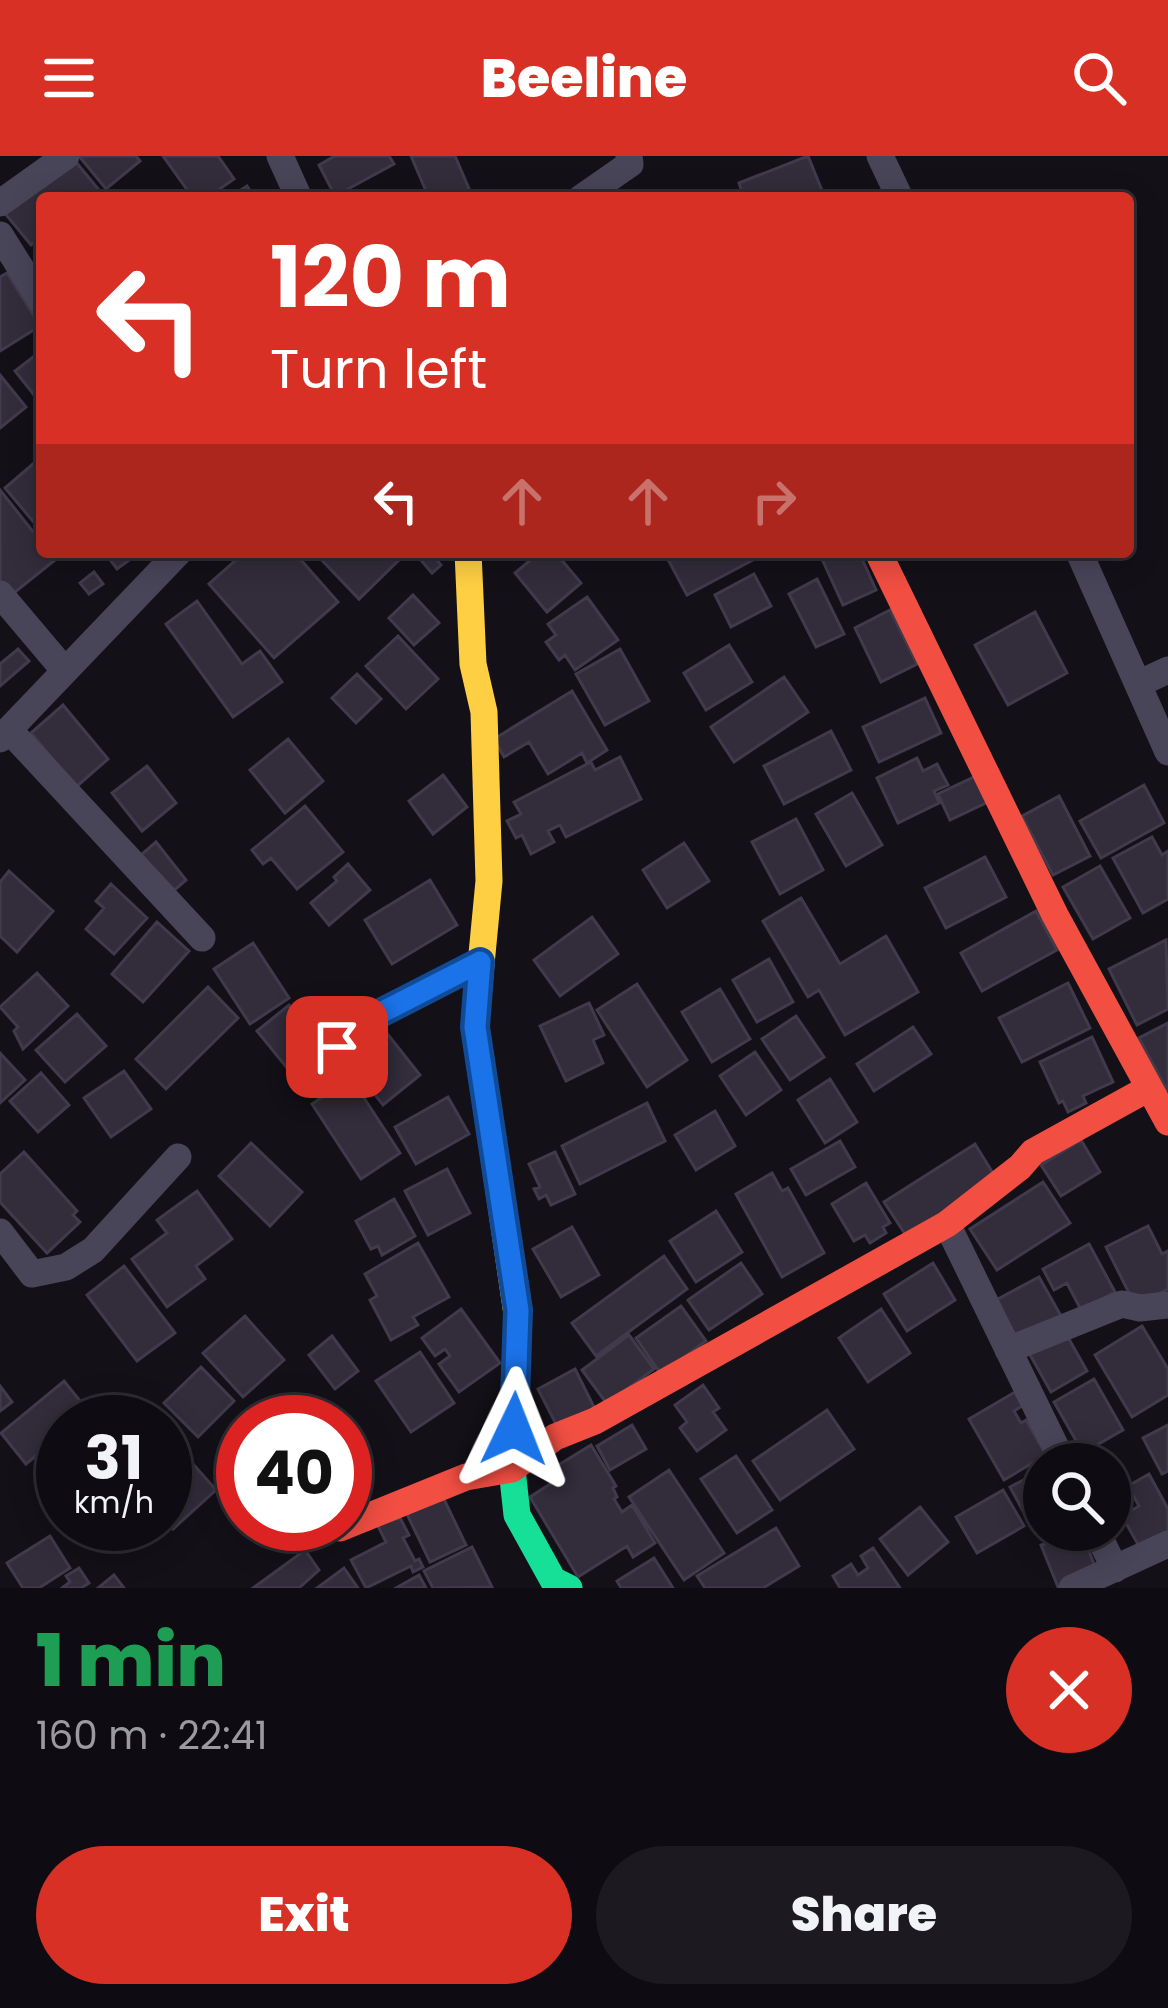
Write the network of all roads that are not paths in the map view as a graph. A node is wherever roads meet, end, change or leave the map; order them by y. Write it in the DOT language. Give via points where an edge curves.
graph roads {
  1 [pos="66,156"];
  2 [pos="280,156"];
  3 [pos="629,156"];
  4 [pos="880,156"];
  5 [pos="296,192"];
  6 [pos="590,192"];
  7 [pos="897,192"];
  8 [pos="0,203"];
  9 [pos="0,235"];
  10 [pos="36,292"];
  11 [pos="172,558"];
  12 [pos="469,558"];
  13 [pos="881,558"];
  14 [pos="1082,558"];
  15 [pos="0,594"];
  16 [pos="65,670"];
  17 [pos="1168,670"];
  18 [pos="1138,684"];
  19 [pos="4,735"];
  20 [pos="1168,752"];
  21 [pos="202,938"];
  22 [pos="480,962"];
  23 [pos="337,1047"];
  24 [pos="1149,1088"];
  25 [pos="1168,1122"];
  26 [pos="178,1157"];
  27 [pos="947,1224"];
  28 [pos="0,1232"];
  29 [pos="1168,1304"];
  30 [pos="1008,1350"];
  31 [pos="1054,1443"];
  32 [pos="512,1468"];
  33 [pos="372,1515"];
  34 [pos="1168,1544"];
  35 [pos="1106,1551"];
  36 [pos="540,1554"];
  37 [pos="1115,1569"];
  38 [pos="541,1588"];
  39 [pos="569,1588"];
  40 [pos="1072,1588"];
  1 -- 8 [label="street"];
  2 -- 5 [label="street"];
  3 -- 6 [label="street" via="630,164"];
  4 -- 7 [label="street"];
  9 -- 10 [label="street"];
  11 -- 16 [label="street"];
  12 -- 22 [label="street" via="489,881"];
  13 -- 24 [label="street"];
  14 -- 18 [label="street"];
  15 -- 16 [label="street"];
  16 -- 19 [label="street"];
  17 -- 18 [label="street"];
  18 -- 20 [label="street"];
  19 -- 21 [label="street"];
  22 -- 23 [label="street" via="359,1024"];
  22 -- 32 [label="street" via="475,1027 518,1310"];
  24 -- 25 [label="street"];
  24 -- 27 [label="street" via="1033,1152"];
  26 -- 28 [label="street" via="93,1250 66,1267 32,1274"];
  27 -- 30 [label="street"];
  27 -- 32 [label="street"];
  29 -- 30 [label="street" via="1122,1304"];
  30 -- 31 [label="street"];
  32 -- 33 [label="street" via="466,1477"];
  32 -- 36 [label="street" via="517,1515"];
  34 -- 37 [label="street"];
  35 -- 37 [label="street"];
  36 -- 38 [label="street"];
  36 -- 39 [label="street" via="553,1580"];
  37 -- 40 [label="street"];
}
